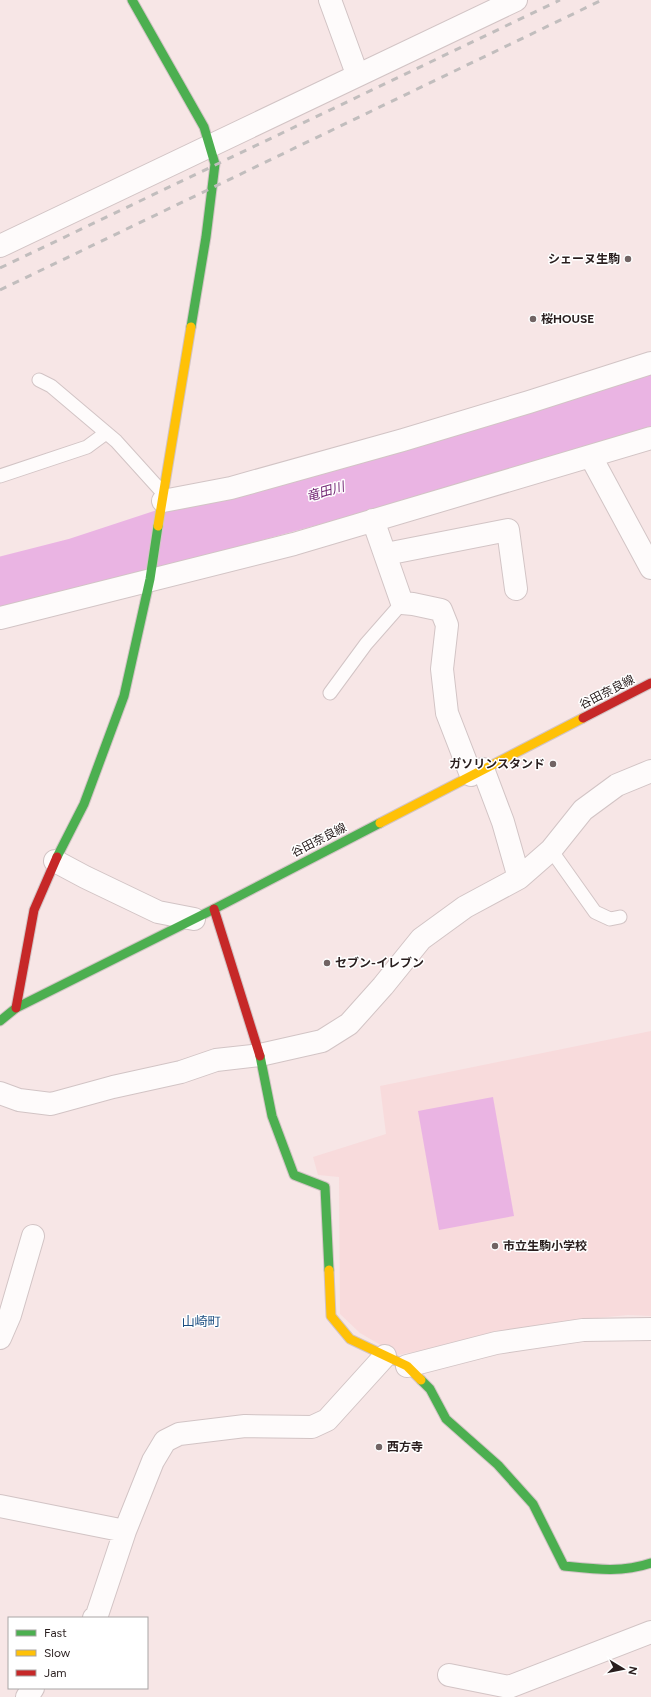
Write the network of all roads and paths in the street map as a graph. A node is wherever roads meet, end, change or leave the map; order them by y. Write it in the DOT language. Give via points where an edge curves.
graph roads {
  1 [pos="132,0"];
  2 [pos="330,0"];
  3 [pos="516,0"];
  4 [pos="357,74"];
  5 [pos="210,146"];
  6 [pos="0,246"];
  7 [pos="651,363"];
  8 [pos="39,380"];
  9 [pos="106,433"];
  10 [pos="651,438"];
  11 [pos="591,457"];
  12 [pos="0,476"];
  13 [pos="162,505"];
  14 [pos="373,520"];
  15 [pos="386,554"];
  16 [pos="651,568"];
  17 [pos="151,575"];
  18 [pos="516,589"];
  19 [pos="402,603"];
  20 [pos="0,618"];
  21 [pos="651,683"];
  22 [pos="330,693"];
  23 [pos="651,771"];
  24 [pos="477,772"];
  25 [pos="551,850"];
  26 [pos="54,861"];
  27 [pos="519,878"];
  28 [pos="214,909"];
  29 [pos="620,917"];
  30 [pos="194,919"];
  31 [pos="16,1008"];
  32 [pos="0,1021"];
  33 [pos="260,1055"];
  34 [pos="0,1093"];
  35 [pos="34,1236"];
  36 [pos="651,1329"];
  37 [pos="0,1338"];
  38 [pos="385,1356"];
  39 [pos="407,1366"];
  40 [pos="0,1506"];
  41 [pos="125,1531"];
  42 [pos="651,1563"];
  43 [pos="95,1617"];
  44 [pos="651,1632"];
  45 [pos="449,1675"];
  1 -- 5 [label="street" via="204,127"];
  2 -- 4 [label="street"];
  3 -- 4 [label="street"];
  4 -- 5 [label="street"];
  5 -- 6 [label="street"];
  5 -- 13 [label="street" via="215,164 206,237"];
  7 -- 13 [label="street" via="403,440"];
  8 -- 9 [label="lane" via="51,386"];
  9 -- 12 [label="lane" via="87,447"];
  9 -- 13 [label="lane" via="116,441"];
  10 -- 11 [label="street"];
  11 -- 14 [label="street"];
  11 -- 16 [label="street"];
  13 -- 17 [label="street"];
  14 -- 15 [label="street"];
  14 -- 17 [label="street" via="294,544"];
  15 -- 18 [label="street" via="508,530"];
  15 -- 19 [label="street"];
  17 -- 20 [label="street"];
  17 -- 26 [label="street" via="124,696 84,804"];
  19 -- 22 [label="lane" via="366,644"];
  19 -- 24 [label="street" via="441,610 447,626 442,669 447,713"];
  21 -- 24 [label="street, 谷田奈良線"];
  23 -- 25 [label="street" via="617,785 584,810"];
  24 -- 27 [label="street" via="503,822"];
  24 -- 28 [label="street, 谷田奈良線"];
  25 -- 27 [label="street"];
  25 -- 29 [label="lane" via="595,912 610,919"];
  26 -- 30 [label="street" via="158,912"];
  26 -- 31 [label="street" via="34,910"];
  27 -- 33 [label="street" via="465,907 421,939 349,1024 322,1041"];
  28 -- 30 [label="street, 谷田奈良線"];
  28 -- 33 [label="street"];
  30 -- 31 [label="street, 谷田奈良線"];
  31 -- 32 [label="street, 谷田奈良線"];
  33 -- 34 [label="street" via="216,1060 182,1072 51,1104 19,1100"];
  33 -- 38 [label="street" via="272,1116 294,1174 325,1187 331,1316 350,1339"];
  35 -- 37 [label="street" via="10,1315"];
  36 -- 39 [label="street" via="575,1331 496,1343"];
  38 -- 39 [label="street"];
  38 -- 41 [label="street" via="327,1420 312,1427 245,1426 179,1434 165,1441 152,1461"];
  39 -- 42 [label="street" via="430,1389 446,1419 498,1465 533,1504 564,1566 607,1570"];
  40 -- 41 [label="street"];
  41 -- 43 [label="street"];
  44 -- 45 [label="street" via="509,1687"];
}
